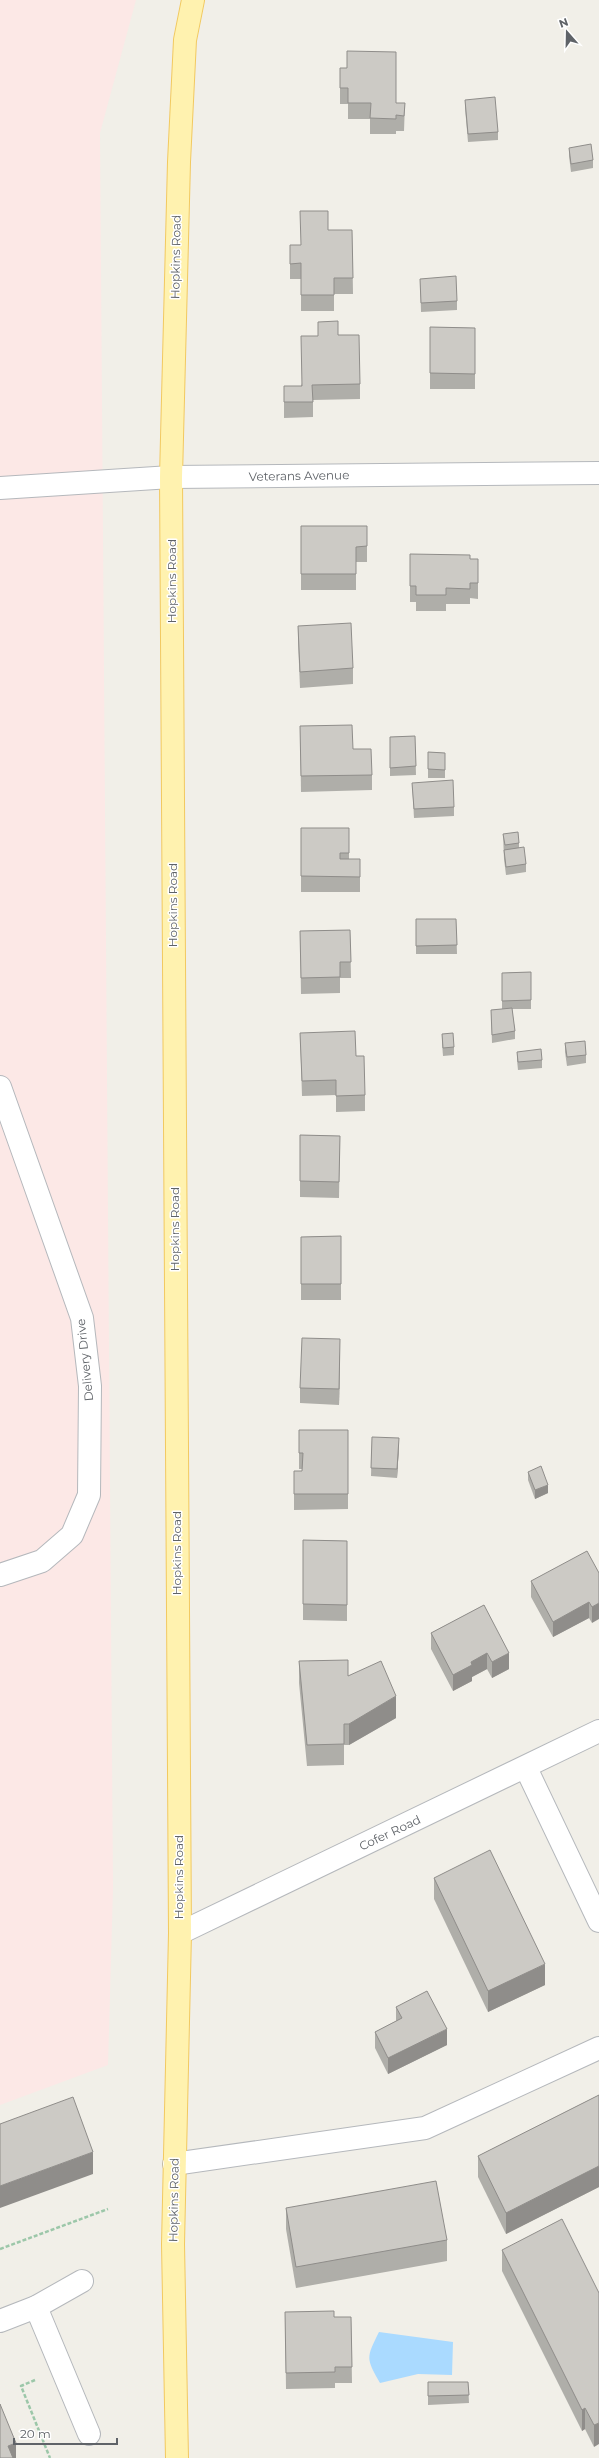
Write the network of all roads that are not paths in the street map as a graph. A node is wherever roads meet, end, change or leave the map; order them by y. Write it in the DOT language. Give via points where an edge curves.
graph roads {
  1 [pos="193,0"];
  2 [pos="599,473"];
  3 [pos="171,477"];
  4 [pos="0,488"];
  5 [pos="0,1087"];
  6 [pos="0,1575"];
  7 [pos="599,1731"];
  8 [pos="526,1768"];
  9 [pos="599,1921"];
  10 [pos="180,1933"];
  11 [pos="599,2048"];
  12 [pos="174,2164"];
  13 [pos="82,2280"];
  14 [pos="36,2307"];
  15 [pos="0,2321"];
  16 [pos="89,2434"];
  17 [pos="177,2458"];
  1 -- 3 [label="main road, Hopkins Road" via="185,40 179,162"];
  2 -- 3 [label="street, Veterans Avenue"];
  3 -- 4 [label="street, Veterans Avenue"];
  3 -- 10 [label="main road, Hopkins Road"];
  5 -- 6 [label="street, Delivery Drive" via="82,1318 90,1386 89,1495 72,1535 42,1561"];
  7 -- 8 [label="street, Cofer Road"];
  8 -- 9 [label="street"];
  8 -- 10 [label="street, Cofer Road"];
  10 -- 12 [label="main road, Hopkins Road"];
  11 -- 12 [label="street" via="425,2128"];
  12 -- 17 [label="main road, Hopkins Road"];
  13 -- 14 [label="street"];
  14 -- 15 [label="street"];
  14 -- 16 [label="street"];
}
